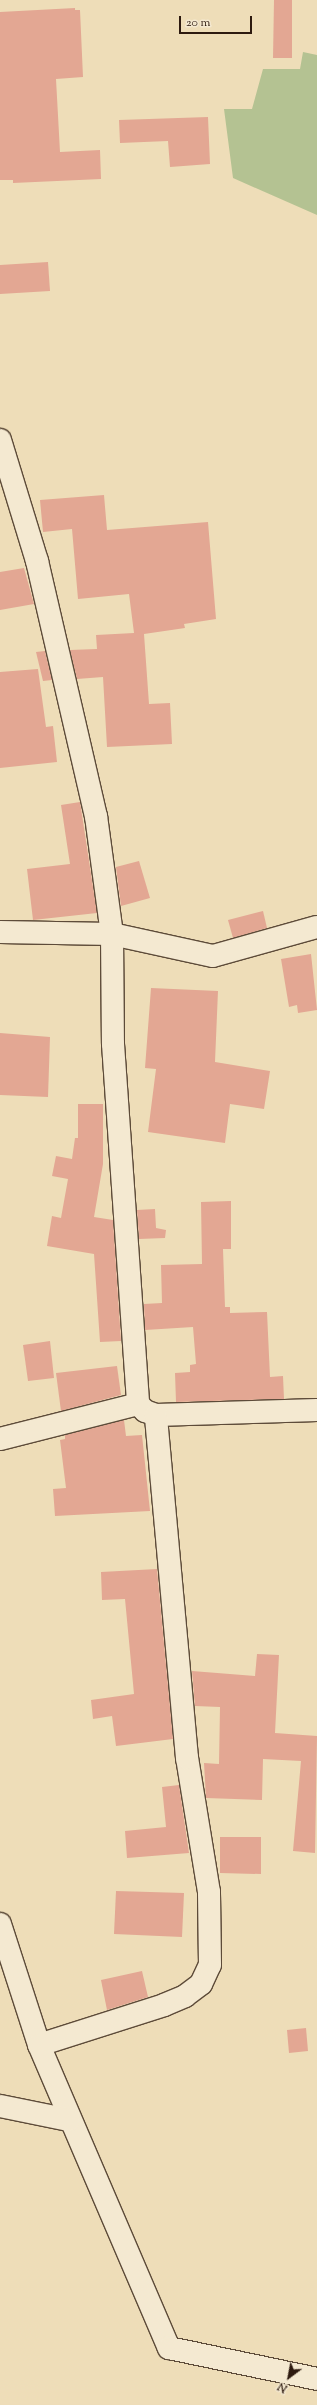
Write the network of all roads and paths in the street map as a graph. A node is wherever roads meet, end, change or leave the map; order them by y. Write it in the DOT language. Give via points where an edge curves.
graph roads {
  1 [pos="0,440"];
  2 [pos="317,927"];
  3 [pos="0,932"];
  4 [pos="112,934"];
  5 [pos="147,1410"];
  6 [pos="317,1410"];
  7 [pos="0,1439"];
  8 [pos="0,1924"];
  9 [pos="39,2044"];
  10 [pos="0,2106"];
  11 [pos="69,2120"];
  12 [pos="317,2379"];
  1 -- 4 [label="street" via="37,561 96,816"];
  2 -- 4 [label="street" via="213,956"];
  3 -- 4 [label="street"];
  4 -- 5 [label="street" via="115,1082"];
  5 -- 6 [label="street"];
  5 -- 7 [label="street"];
  5 -- 9 [label="street" via="187,1758 209,1892 210,1965 201,1984 164,2006"];
  8 -- 9 [label="street"];
  9 -- 11 [label="street"];
  10 -- 11 [label="street"];
  11 -- 12 [label="street" via="169,2348"];
}
